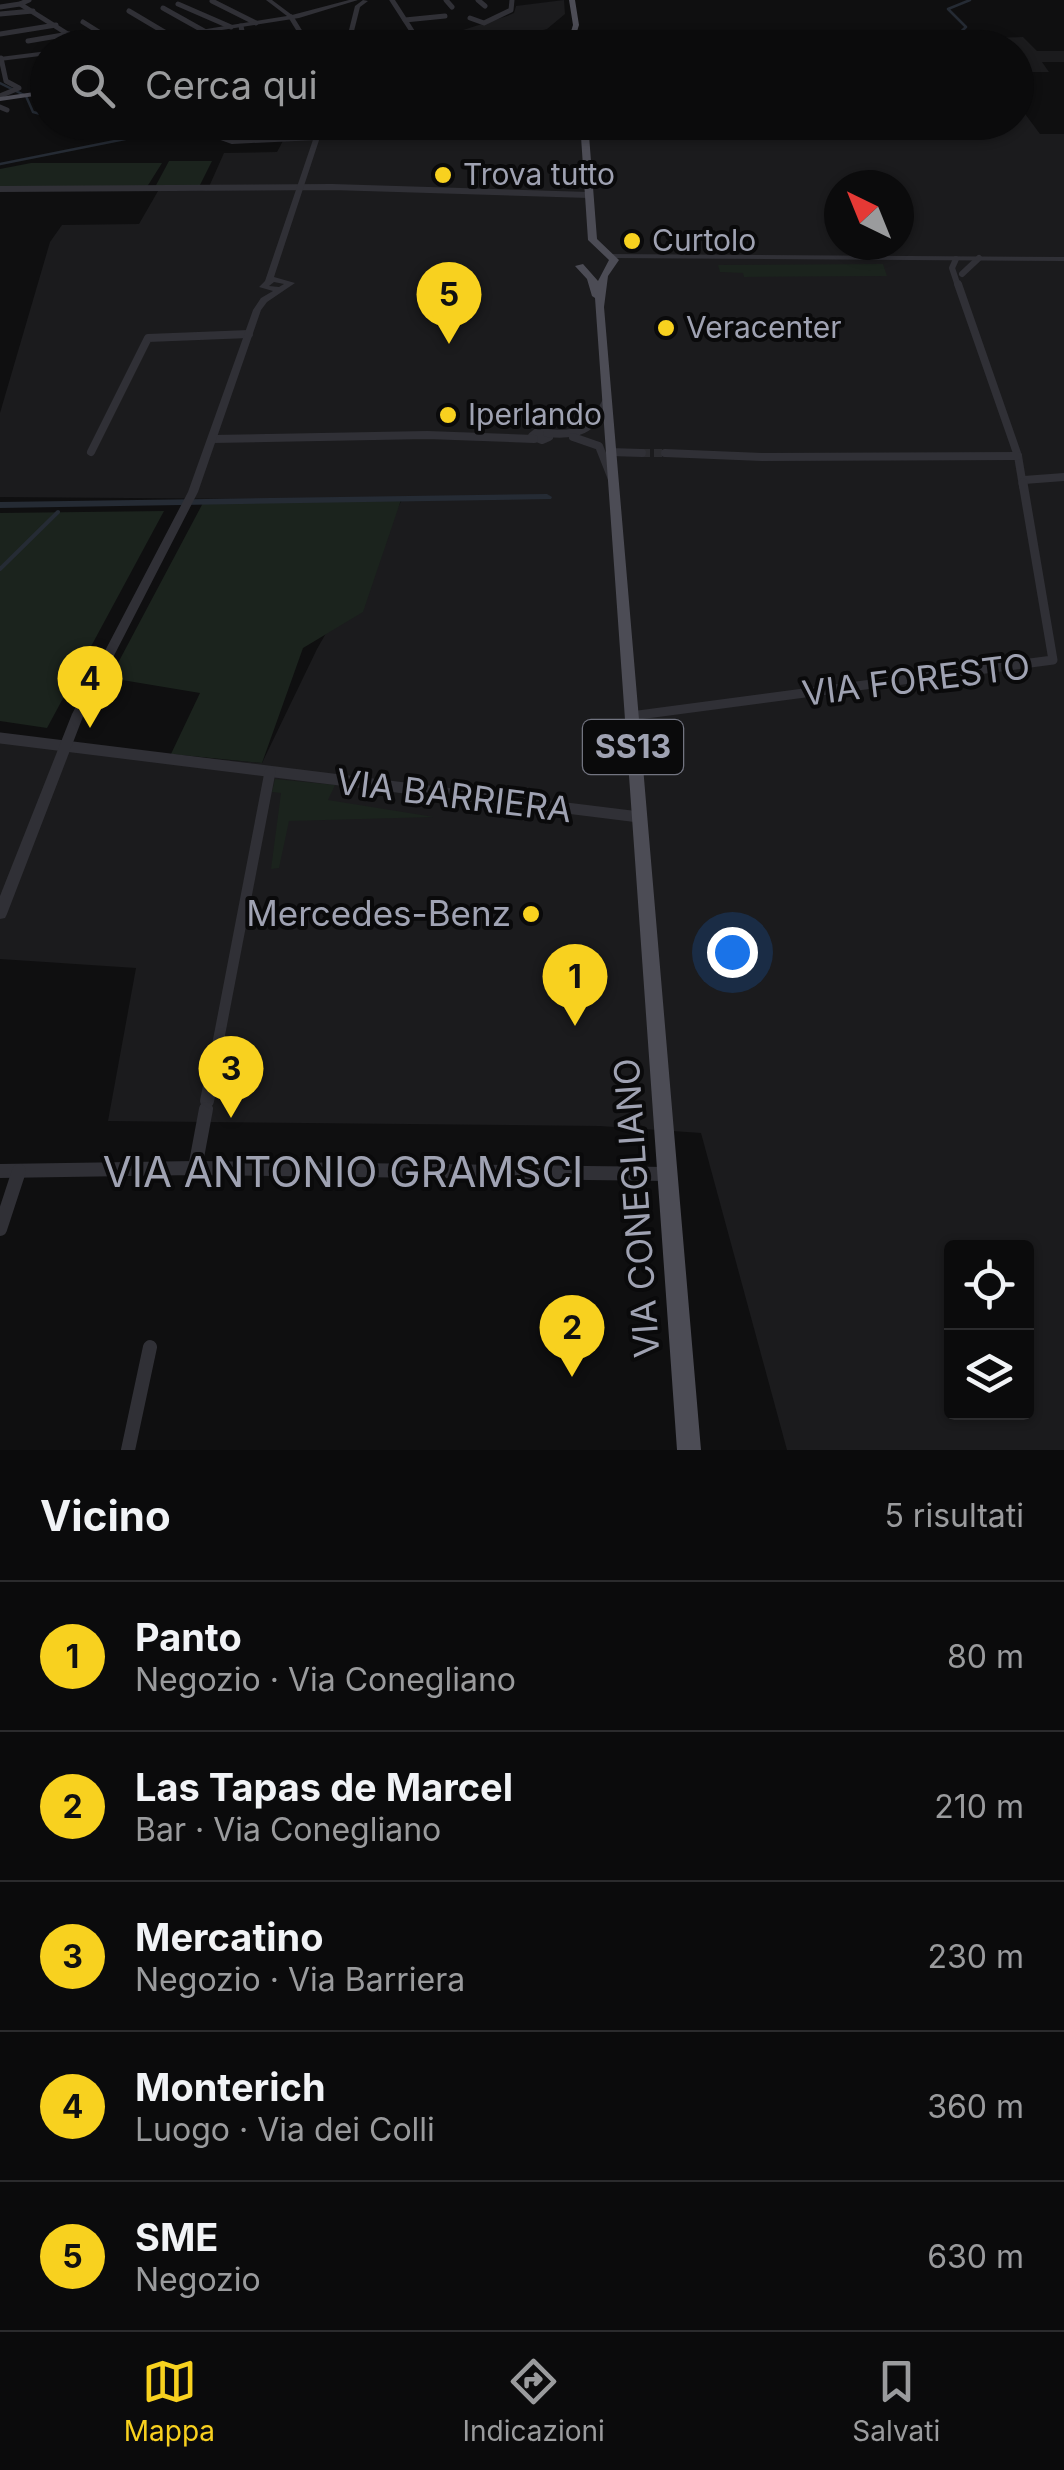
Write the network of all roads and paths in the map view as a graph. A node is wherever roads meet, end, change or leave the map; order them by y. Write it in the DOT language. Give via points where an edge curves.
graph roads {
  1 [pos="29,0"];
  2 [pos="194,0"];
  3 [pos="212,0"];
  4 [pos="269,0"];
  5 [pos="367,0"];
  6 [pos="392,0"];
  7 [pos="446,0"];
  8 [pos="478,0"];
  9 [pos="512,0"];
  10 [pos="572,0"];
  11 [pos="356,3"];
  12 [pos="20,4"];
  13 [pos="178,4"];
  14 [pos="0,6"];
  15 [pos="485,6"];
  16 [pos="345,7"];
  17 [pos="452,7"];
  18 [pos="33,11"];
  19 [pos="130,11"];
  20 [pos="0,14"];
  21 [pos="446,16"];
  22 [pos="285,17"];
  23 [pos="574,17"];
  24 [pos="470,18"];
  25 [pos="354,20"];
  26 [pos="406,20"];
  27 [pos="82,22"];
  28 [pos="256,24"];
  29 [pos="56,25"];
  30 [pos="241,26"];
  31 [pos="231,27"];
  32 [pos="63,30"];
  33 [pos="95,30"];
  34 [pos="161,30"];
  35 [pos="202,30"];
  36 [pos="211,30"];
  37 [pos="242,30"];
  38 [pos="296,30"];
  39 [pos="352,30"];
  40 [pos="411,30"];
  41 [pos="568,30"];
  42 [pos="575,30"];
  43 [pos="0,34"];
  44 [pos="0,50"];
  45 [pos="30,51"];
  46 [pos="30,54"];
  47 [pos="1,58"];
  48 [pos="13,93"];
  49 [pos="30,94"];
  50 [pos="0,100"];
  51 [pos="8,110"];
  52 [pos="316,140"];
  53 [pos="585,140"];
  54 [pos="298,188"];
  55 [pos="0,189"];
  56 [pos="589,196"];
  57 [pos="593,240"];
  58 [pos="584,256"];
  59 [pos="978,258"];
  60 [pos="1064,259"];
  61 [pos="610,261"];
  62 [pos="954,263"];
  63 [pos="274,266"];
  64 [pos="962,274"];
  65 [pos="284,278"];
  66 [pos="267,284"];
  67 [pos="958,286"];
  68 [pos="280,290"];
  69 [pos="264,300"];
  70 [pos="599,304"];
  71 [pos="249,334"];
  72 [pos="606,402"];
  73 [pos="547,436"];
  74 [pos="212,439"];
  75 [pos="90,452"];
  76 [pos="610,452"];
  77 [pos="642,452"];
  78 [pos="665,452"];
  79 [pos="1018,456"];
  80 [pos="1064,477"];
  81 [pos="612,480"];
  82 [pos="1024,480"];
  83 [pos="631,716"];
  84 [pos="0,738"];
  85 [pos="64,746"];
  86 [pos="270,772"];
  87 [pos="639,817"];
  88 [pos="0,914"];
  89 [pos="195,1168"];
  90 [pos="18,1171"];
  91 [pos="0,1172"];
  92 [pos="668,1174"];
  93 [pos="4,1206"];
  94 [pos="0,1229"];
  95 [pos="150,1347"];
  96 [pos="128,1450"];
  97 [pos="689,1450"];
  1 -- 12 [label="street"];
  2 -- 13 [label="street"];
  3 -- 28 [label="street"];
  4 -- 22 [label="street"];
  5 -- 11 [label="street"];
  6 -- 26 [label="street"];
  7 -- 17 [label="street"];
  8 -- 15 [label="street"];
  9 -- 24 [label="street" via="504,15 484,23"];
  10 -- 23 [label="main road"];
  11 -- 16 [label="street"];
  11 -- 25 [label="street"];
  12 -- 14 [label="street"];
  12 -- 18 [label="street"];
  13 -- 31 [label="street"];
  13 -- 35 [label="street" via="163,8"];
  16 -- 22 [label="street"];
  16 -- 25 [label="street"];
  18 -- 20 [label="street"];
  18 -- 29 [label="street"];
  19 -- 34 [label="street"];
  21 -- 26 [label="street"];
  22 -- 28 [label="street"];
  22 -- 38 [label="street"];
  23 -- 41 [label="main road"];
  23 -- 42 [label="main road"];
  25 -- 39 [label="street"];
  26 -- 40 [label="street"];
  27 -- 33 [label="street"];
  28 -- 30 [label="street"];
  29 -- 32 [label="street"];
  29 -- 43 [label="street"];
  30 -- 31 [label="street"];
  30 -- 37 [label="street"];
  31 -- 36 [label="street"];
  44 -- 45 [label="street"];
  46 -- 47 [label="street"];
  47 -- 48 [label="street"];
  48 -- 49 [label="main road"];
  48 -- 50 [label="main road"];
  50 -- 51 [label="street"];
  52 -- 54 [label="street"];
  53 -- 56 [label="main road"];
  54 -- 55 [label="street"];
  54 -- 56 [label="street"];
  54 -- 63 [label="street"];
  56 -- 57 [label="main road"];
  57 -- 58 [label="main road"];
  57 -- 61 [label="main road"];
  58 -- 61 [label="main road"];
  58 -- 70 [label="main road, VIA CONEGLIANO / SS13"];
  59 -- 60 [label="street"];
  59 -- 62 [label="street"];
  59 -- 64 [label="street"];
  61 -- 62 [label="street"];
  61 -- 70 [label="main road, VIA CONEGLIANO / SS13"];
  62 -- 64 [label="street" via="962,264"];
  62 -- 67 [label="street, VIA FORESTO"];
  63 -- 65 [label="street"];
  63 -- 66 [label="street"];
  64 -- 67 [label="street"];
  65 -- 66 [label="street"];
  65 -- 68 [label="street" via="291,283"];
  66 -- 68 [label="street"];
  66 -- 69 [label="street"];
  67 -- 79 [label="street, VIA FORESTO"];
  68 -- 69 [label="street"];
  69 -- 71 [label="street"];
  70 -- 72 [label="main road, VIA CONEGLIANO / SS13"];
  71 -- 74 [label="street"];
  71 -- 75 [label="street" via="148,338"];
  72 -- 73 [label="street" via="589,430"];
  72 -- 76 [label="main road, VIA CONEGLIANO / SS13"];
  73 -- 74 [label="street"];
  73 -- 81 [label="street" via="594,443"];
  74 -- 85 [label="street" via="188,503"];
  76 -- 77 [label="street"];
  76 -- 81 [label="main road, VIA CONEGLIANO / SS13"];
  78 -- 79 [label="street"];
  79 -- 82 [label="street, VIA FORESTO"];
  80 -- 82 [label="street"];
  81 -- 83 [label="main road, VIA CONEGLIANO / SS13"];
  82 -- 83 [label="street, VIA FORESTO" via="1054,660"];
  83 -- 87 [label="main road, VIA CONEGLIANO / SS13"];
  84 -- 85 [label="street, VIA BARRIERA"];
  85 -- 86 [label="street, VIA BARRIERA"];
  85 -- 88 [label="street"];
  86 -- 87 [label="street, VIA BARRIERA"];
  86 -- 89 [label="street"];
  87 -- 92 [label="main road, VIA CONEGLIANO / SS13"];
  89 -- 90 [label="street, VIA ANTONIO GRAMSCI"];
  89 -- 92 [label="street, VIA ANTONIO GRAMSCI"];
  90 -- 91 [label="street, VIA ANTONIO GRAMSCI"];
  90 -- 93 [label="street"];
  92 -- 97 [label="main road, VIA CONEGLIANO / SS13"];
  93 -- 94 [label="street"];
  95 -- 96 [label="street"];
}
